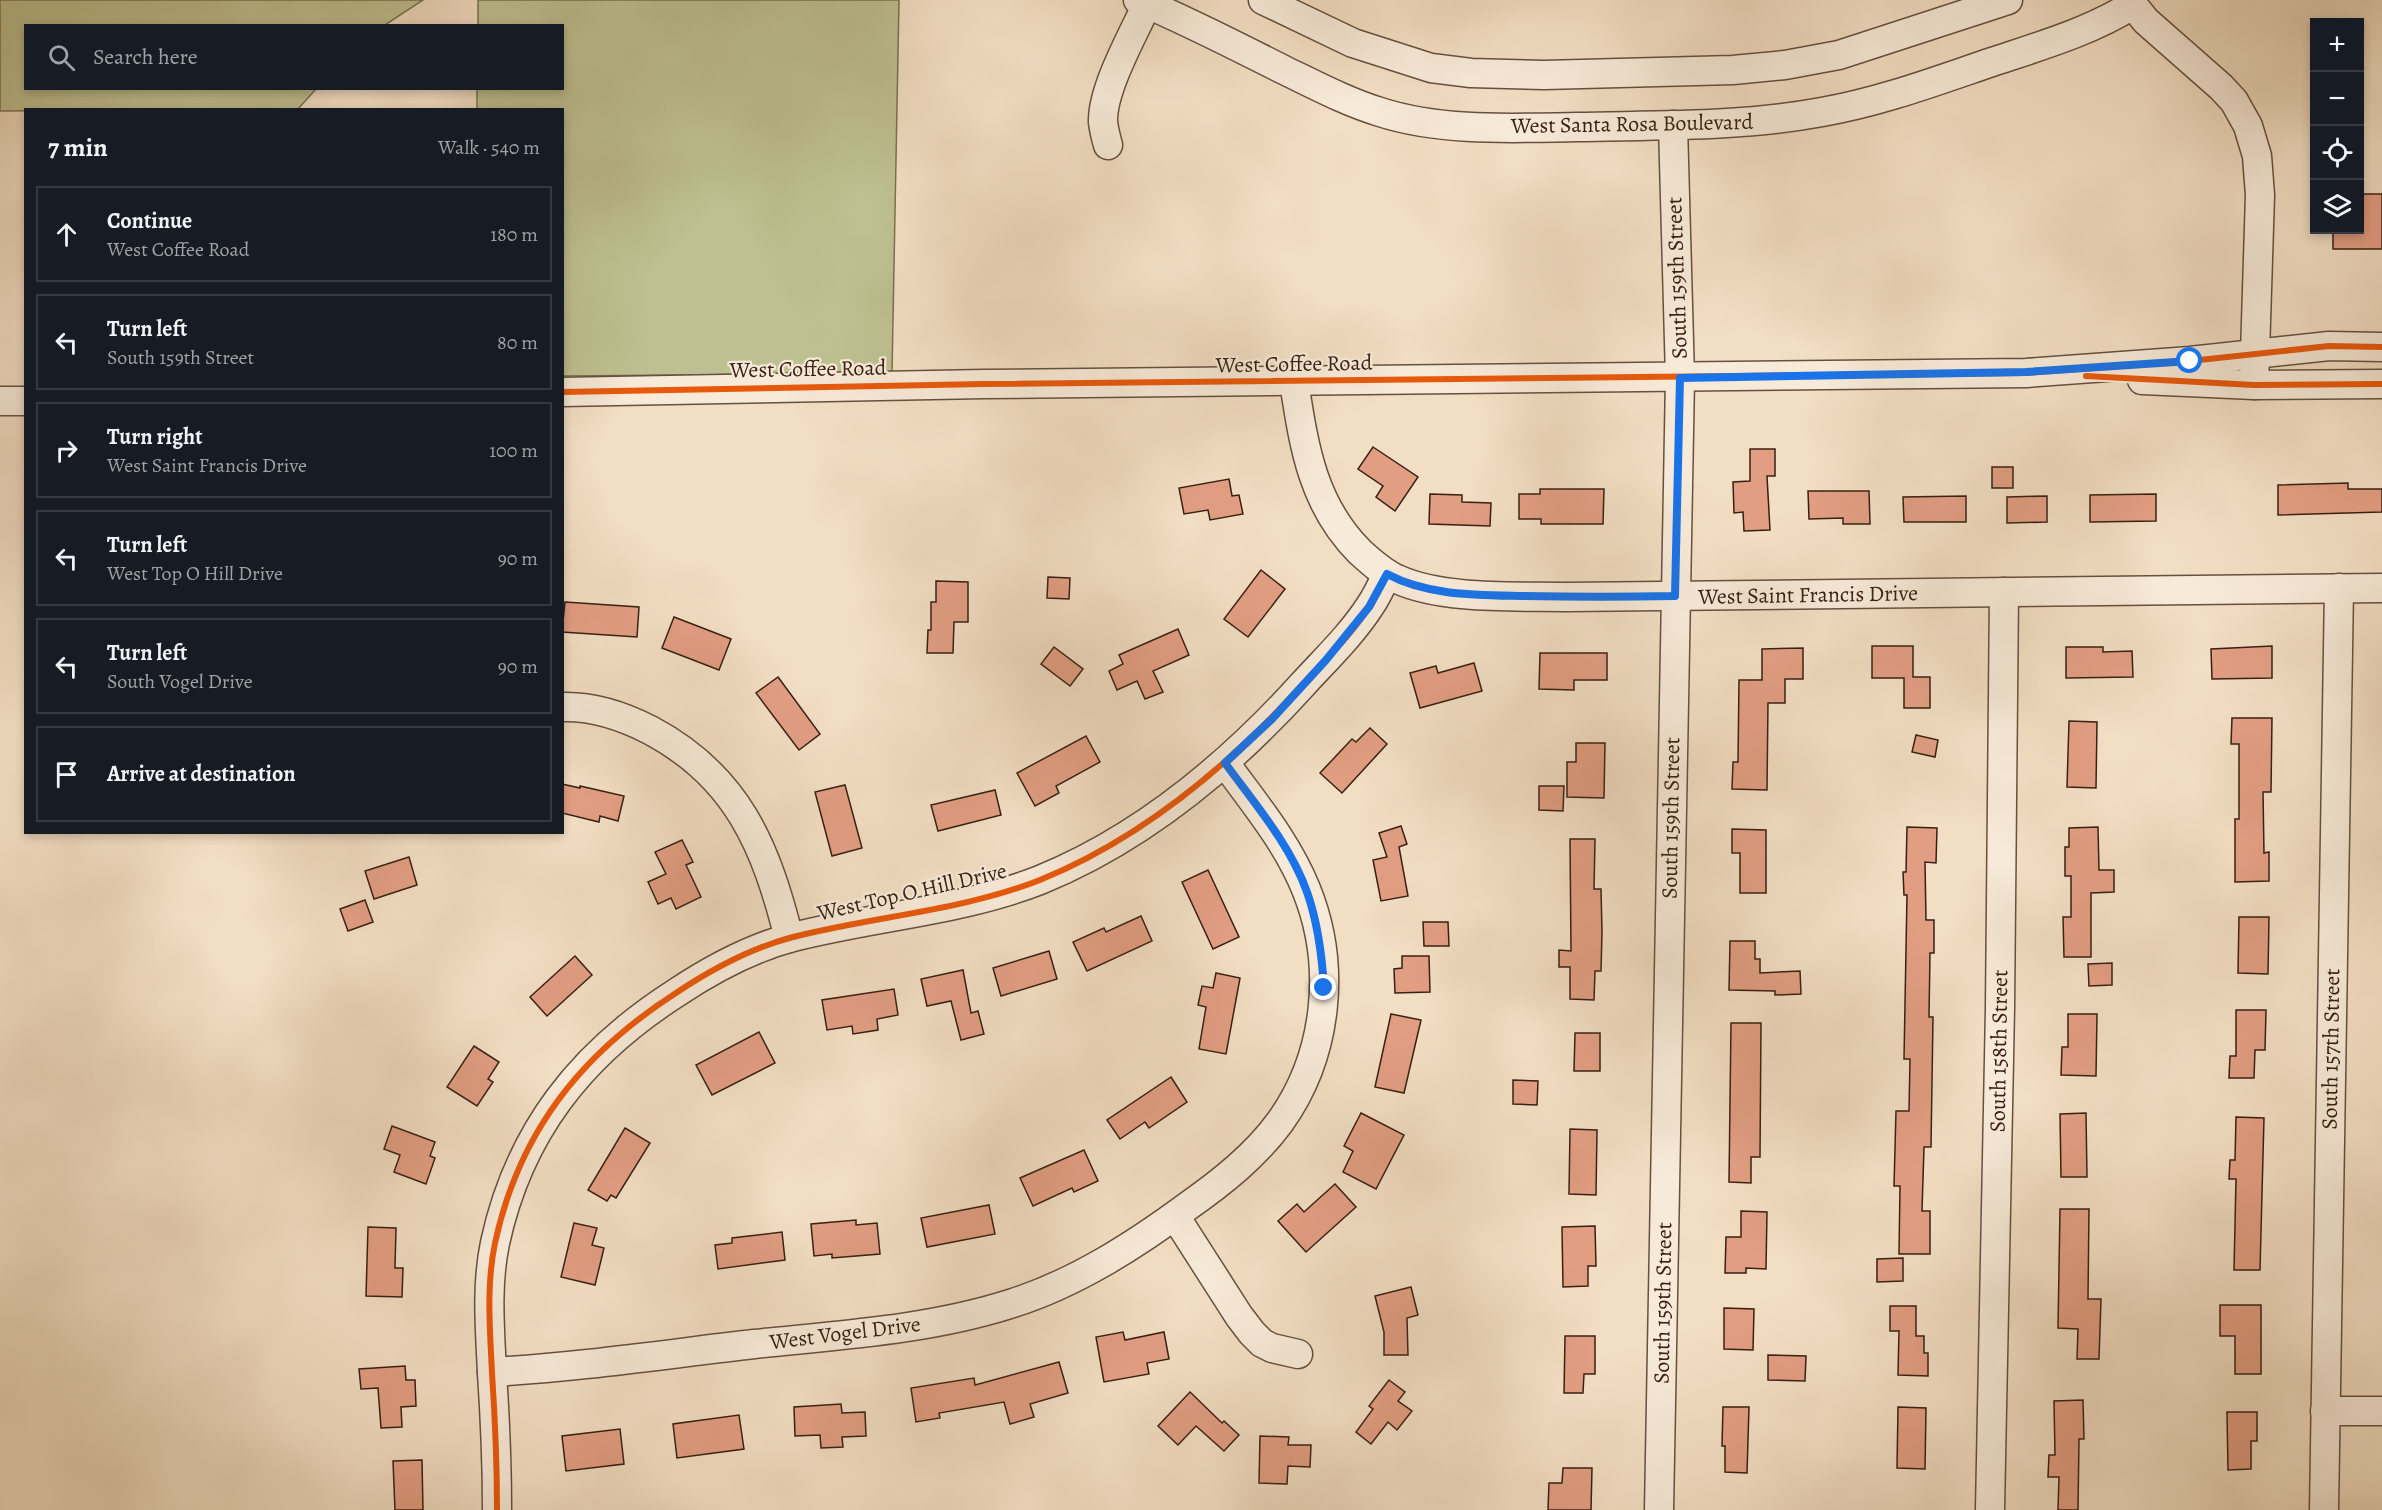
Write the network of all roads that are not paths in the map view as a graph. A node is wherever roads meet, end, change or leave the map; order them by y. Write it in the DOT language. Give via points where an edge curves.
graph roads {
  1 [pos="1263,0"];
  2 [pos="2008,0"];
  3 [pos="1143,2"];
  4 [pos="2130,3"];
  5 [pos="1673,125"];
  6 [pos="1108,146"];
  7 [pos="2382,347"];
  8 [pos="2255,353"];
  9 [pos="2026,372"];
  10 [pos="1680,378"];
  11 [pos="1294,382"];
  12 [pos="2382,384"];
  13 [pos="2254,385"];
  14 [pos="564,392"];
  15 [pos="0,401"];
  16 [pos="24,401"];
  17 [pos="1387,574"];
  18 [pos="2340,588"];
  19 [pos="2382,588"];
  20 [pos="2004,592"];
  21 [pos="1675,596"];
  22 [pos="564,707"];
  23 [pos="1225,763"];
  24 [pos="789,938"];
  25 [pos="1175,1216"];
  26 [pos="1298,1354"];
  27 [pos="492,1372"];
  28 [pos="2325,1411"];
  29 [pos="2382,1412"];
  30 [pos="497,1510"];
  31 [pos="1659,1510"];
  32 [pos="1990,1510"];
  33 [pos="2324,1510"];
  1 -- 2 [label="street" via="1353,43 1431,68 1544,75 1785,65 1839,55"];
  3 -- 5 [label="street, West Santa Rosa Boulevard" via="1325,90 1380,112 1467,126"];
  3 -- 6 [label="street" via="1104,107"];
  4 -- 5 [label="street, West Santa Rosa Boulevard" via="2119,14 2082,30 1873,101 1821,113 1747,122"];
  4 -- 8 [label="street" via="2221,87 2248,126 2257,156 2260,195"];
  5 -- 10 [label="street, South 159th Street"];
  7 -- 8 [label="street, West Coffee Road" via="2329,346"];
  8 -- 9 [label="street, West Coffee Road"];
  8 -- 13 [label="street"];
  9 -- 10 [label="street, West Coffee Road"];
  9 -- 13 [label="street, West Coffee Road"];
  10 -- 11 [label="street, West Coffee Road"];
  10 -- 21 [label="street, South 159th Street"];
  11 -- 14 [label="street, West Coffee Road"];
  11 -- 17 [label="street, West Saint Francis Drive" via="1304,445 1319,493 1347,539"];
  12 -- 13 [label="street, West Coffee Road"];
  15 -- 16 [label="street"];
  17 -- 21 [label="street, West Saint Francis Drive" via="1432,590 1486,595"];
  17 -- 23 [label="street, West Top O Hill Drive" via="1369,607 1326,660"];
  18 -- 19 [label="street, West Saint Francis Drive"];
  18 -- 20 [label="street, West Saint Francis Drive"];
  18 -- 28 [label="street, South 157th Street"];
  20 -- 21 [label="street, West Saint Francis Drive"];
  20 -- 32 [label="street, South 158th Street"];
  21 -- 31 [label="street, South 159th Street"];
  22 -- 24 [label="street" via="599,710 636,723 669,740 713,776 733,799 759,845"];
  23 -- 24 [label="street, West Top O Hill Drive" via="1125,837 1036,881 952,905"];
  23 -- 25 [label="street, West Vogel Drive" via="1276,833 1307,890 1323,965 1323,1014 1303,1082 1278,1124 1242,1164"];
  24 -- 27 [label="street, West Top O Hill Drive" via="741,956 655,1006 605,1045 556,1101 521,1160 495,1244 488,1320"];
  25 -- 26 [label="street" via="1252,1333 1272,1348"];
  25 -- 27 [label="street, West Vogel Drive" via="1087,1271 1037,1294 973,1314 844,1334"];
  27 -- 30 [label="street, West Top O Hill Drive"];
  28 -- 29 [label="street"];
  28 -- 33 [label="street, South 157th Street"];
}
